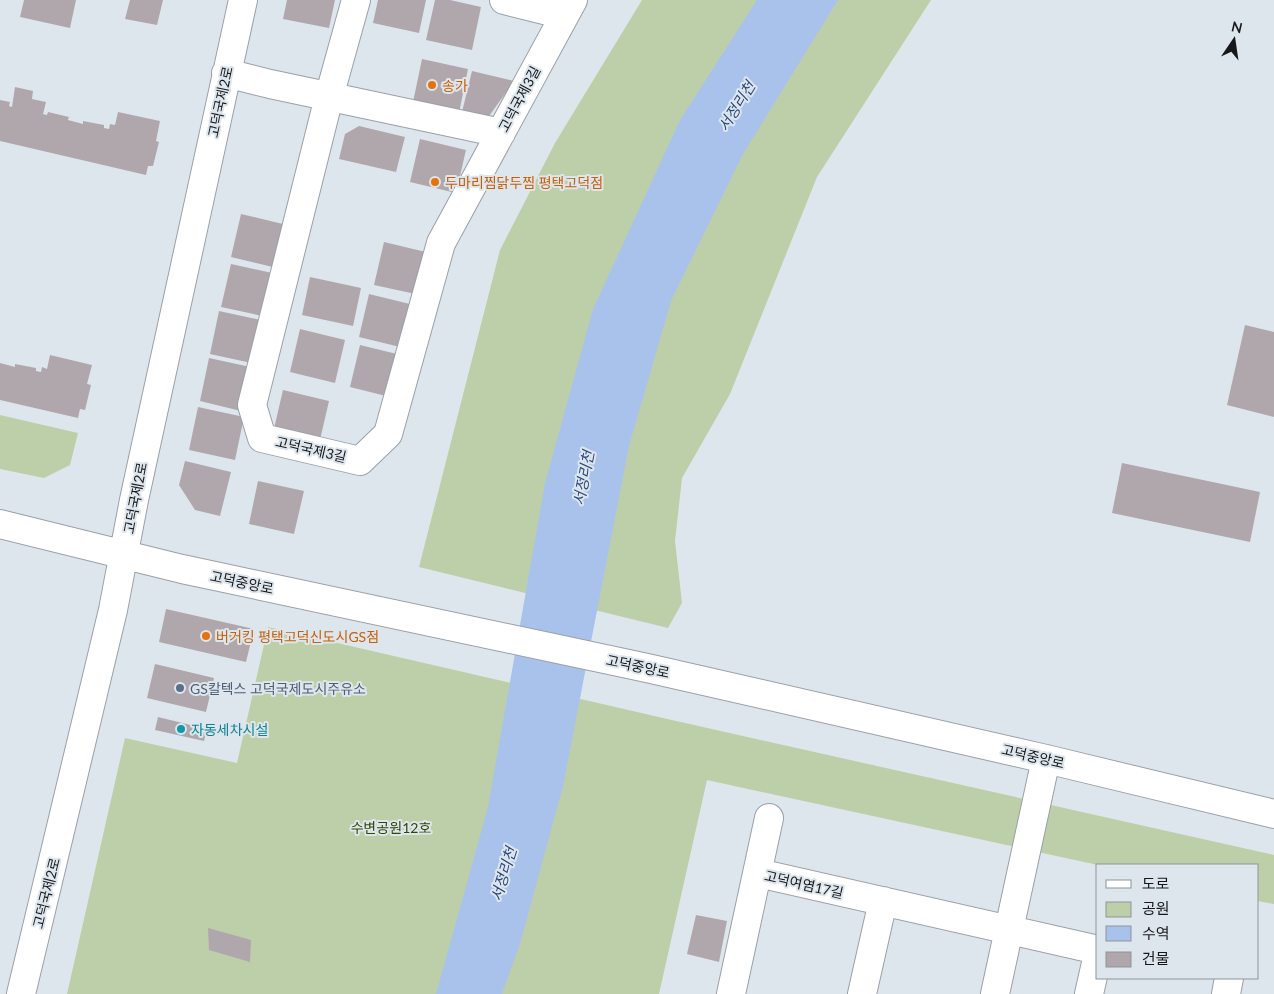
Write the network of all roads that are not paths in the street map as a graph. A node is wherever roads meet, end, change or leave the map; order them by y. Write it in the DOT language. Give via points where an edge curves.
graph roads {
  1 [pos="243,0"];
  2 [pos="356,0"];
  3 [pos="504,0"];
  4 [pos="569,8"];
  5 [pos="226,73"];
  6 [pos="329,96"];
  7 [pos="501,133"];
  8 [pos="0,524"];
  9 [pos="124,555"];
  10 [pos="1046,759"];
  11 [pos="1274,814"];
  12 [pos="769,818"];
  13 [pos="758,873"];
  14 [pos="883,902"];
  15 [pos="1009,930"];
  16 [pos="1096,950"];
  17 [pos="1096,963"];
  18 [pos="21,994"];
  19 [pos="731,994"];
  20 [pos="862,994"];
  21 [pos="994,994"];
  22 [pos="1089,994"];
  1 -- 5 [label="street, 고덕국제2로"];
  2 -- 6 [label="street, 고덕국제3길"];
  3 -- 4 [label="street"];
  4 -- 7 [label="street, 고덕국제3길"];
  5 -- 6 [label="street"];
  5 -- 9 [label="street, 고덕국제2로"];
  6 -- 7 [label="street"];
  6 -- 7 [label="street, 고덕국제3길" via="252,405 262,438 360,461 388,434 441,244"];
  8 -- 9 [label="street, 고덕중앙로"];
  9 -- 10 [label="street, 고덕중앙로" via="647,668"];
  9 -- 18 [label="street, 고덕국제2로" via="114,610"];
  10 -- 11 [label="street, 고덕중앙로"];
  10 -- 15 [label="street"];
  12 -- 13 [label="street"];
  13 -- 14 [label="street, 고덕여염17길"];
  13 -- 19 [label="street, 고덕여염17길"];
  14 -- 15 [label="street, 고덕여염17길"];
  14 -- 20 [label="street"];
  15 -- 16 [label="street, 고덕여염17길"];
  15 -- 21 [label="street"];
  17 -- 22 [label="street"];
}
